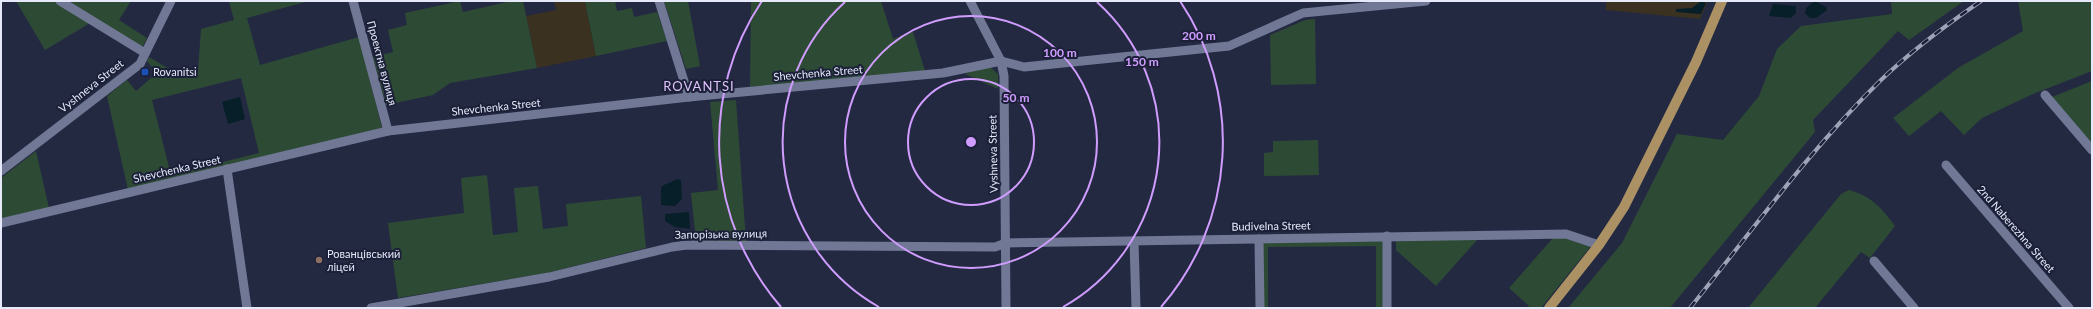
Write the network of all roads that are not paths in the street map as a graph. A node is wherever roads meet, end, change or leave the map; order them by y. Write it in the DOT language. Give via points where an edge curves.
graph roads {
  1 [pos="60,1"];
  2 [pos="171,1"];
  3 [pos="353,1"];
  4 [pos="658,1"];
  5 [pos="970,1"];
  6 [pos="1426,1"];
  7 [pos="1722,1"];
  8 [pos="145,53"];
  9 [pos="1001,61"];
  10 [pos="2045,95"];
  11 [pos="690,97"];
  12 [pos="388,131"];
  13 [pos="2092,150"];
  14 [pos="1946,165"];
  15 [pos="227,169"];
  16 [pos="1,171"];
  17 [pos="1,223"];
  18 [pos="1387,236"];
  19 [pos="1259,238"];
  20 [pos="1134,241"];
  21 [pos="1006,243"];
  22 [pos="1599,245"];
  23 [pos="1874,261"];
  24 [pos="247,308"];
  25 [pos="371,308"];
  26 [pos="1006,308"];
  27 [pos="1136,308"];
  28 [pos="1260,308"];
  29 [pos="1387,308"];
  30 [pos="1549,308"];
  31 [pos="1914,308"];
  32 [pos="2069,308"];
  1 -- 8 [label="street"];
  2 -- 8 [label="street, Vyshneva Street"];
  3 -- 12 [label="street, Проектна вулиця"];
  4 -- 11 [label="street"];
  5 -- 9 [label="street, Vyshneva Street"];
  6 -- 9 [label="street" via="1303,13 1229,46 1024,67"];
  7 -- 22 [label="main road" via="1643,172"];
  8 -- 16 [label="street, Vyshneva Street" via="140,64"];
  9 -- 11 [label="street, Shevchenka Street" via="942,73"];
  9 -- 21 [label="street, Vyshneva Street" via="1004,76"];
  10 -- 13 [label="street"];
  11 -- 12 [label="street, Shevchenka Street"];
  12 -- 15 [label="street, Shevchenka Street"];
  14 -- 32 [label="street, 2nd Naberezhna Street"];
  15 -- 17 [label="street, Shevchenka Street"];
  15 -- 24 [label="street"];
  18 -- 19 [label="street, Budivelna Street"];
  18 -- 22 [label="street, Budivelna Street" via="1566,234"];
  18 -- 29 [label="street"];
  19 -- 20 [label="street, Budivelna Street"];
  19 -- 28 [label="street"];
  20 -- 21 [label="street, Budivelna Street"];
  20 -- 27 [label="street"];
  21 -- 25 [label="street, Запорізька вулиця" via="995,247 687,245 549,277"];
  21 -- 26 [label="street"];
  22 -- 30 [label="main road"];
  23 -- 31 [label="street"];
}
